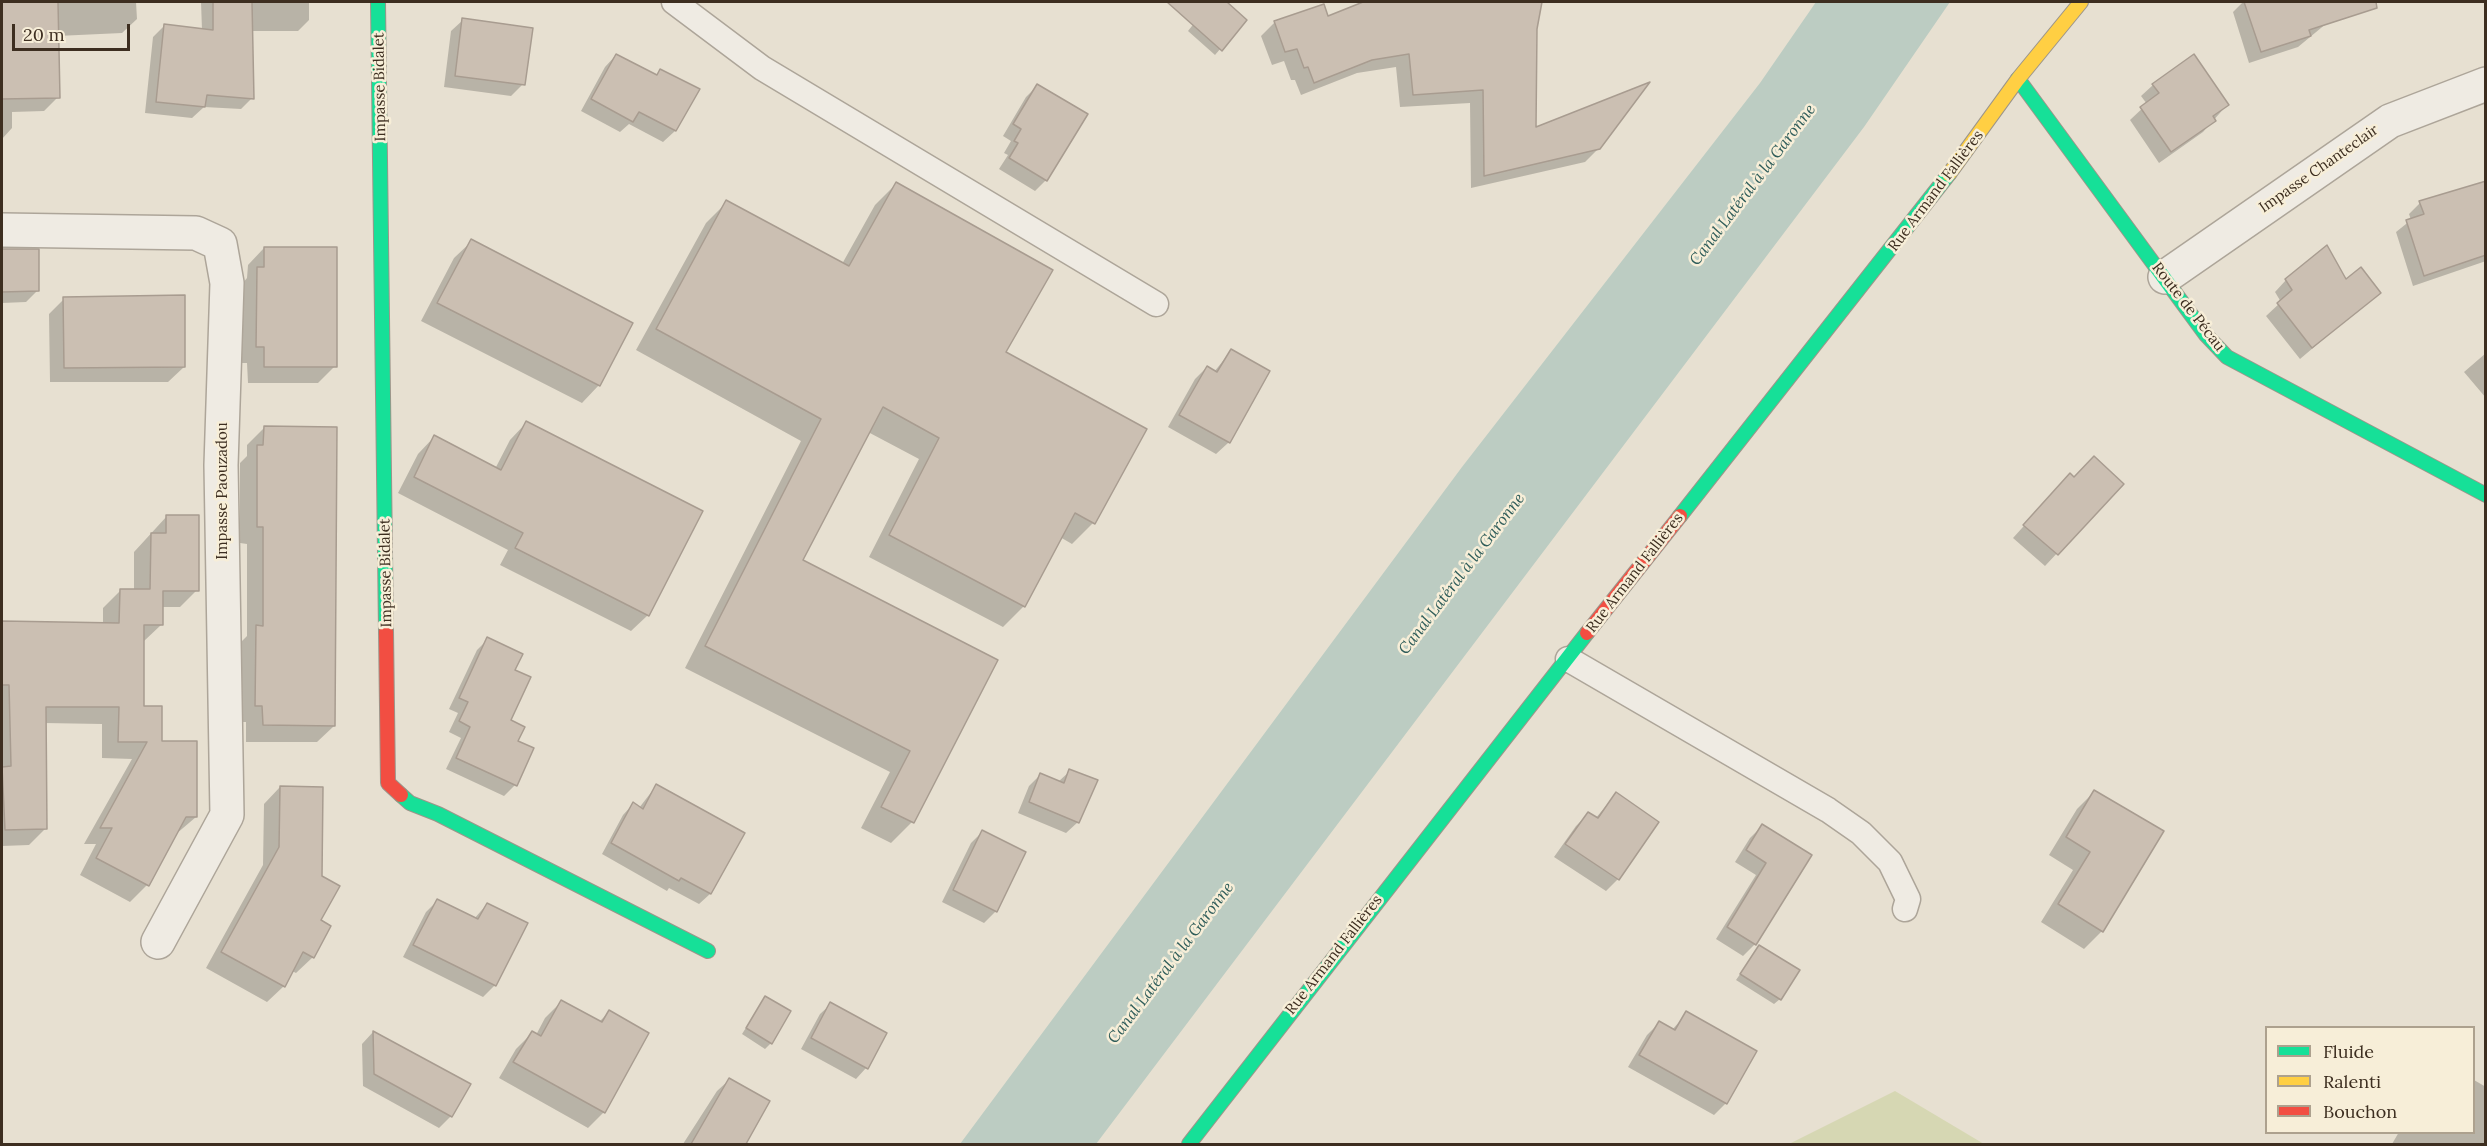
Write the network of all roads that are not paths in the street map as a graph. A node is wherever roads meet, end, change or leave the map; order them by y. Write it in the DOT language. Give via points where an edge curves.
graph roads {
  1 [pos="378,2"];
  2 [pos="674,2"];
  3 [pos="2081,2"];
  4 [pos="2018,79"];
  5 [pos="2486,84"];
  6 [pos="2,230"];
  7 [pos="2165,277"];
  8 [pos="1156,304"];
  9 [pos="2486,495"];
  10 [pos="1568,659"];
  11 [pos="1905,909"];
  12 [pos="158,942"];
  13 [pos="708,951"];
  14 [pos="1189,1144"];
  1 -- 13 [label="street, Impasse Bidalet" via="388,783 410,803"];
  2 -- 8 [label="lane" via="762,68"];
  3 -- 4 [label="street, Rue Armand Fallières"];
  4 -- 7 [label="street, Route de Pécau"];
  4 -- 10 [label="street, Rue Armand Fallières" via="1924,209"];
  5 -- 7 [label="street, Impasse Chanteclair" via="2390,121"];
  6 -- 12 [label="street, Impasse Paouzadou" via="196,233 220,244 227,283 221,465 227,815"];
  7 -- 9 [label="street, Route de Pécau" via="2206,334 2239,366"];
  10 -- 11 [label="lane" via="1861,833 1890,862 1908,899"];
  10 -- 14 [label="street, Rue Armand Fallières"];
}
